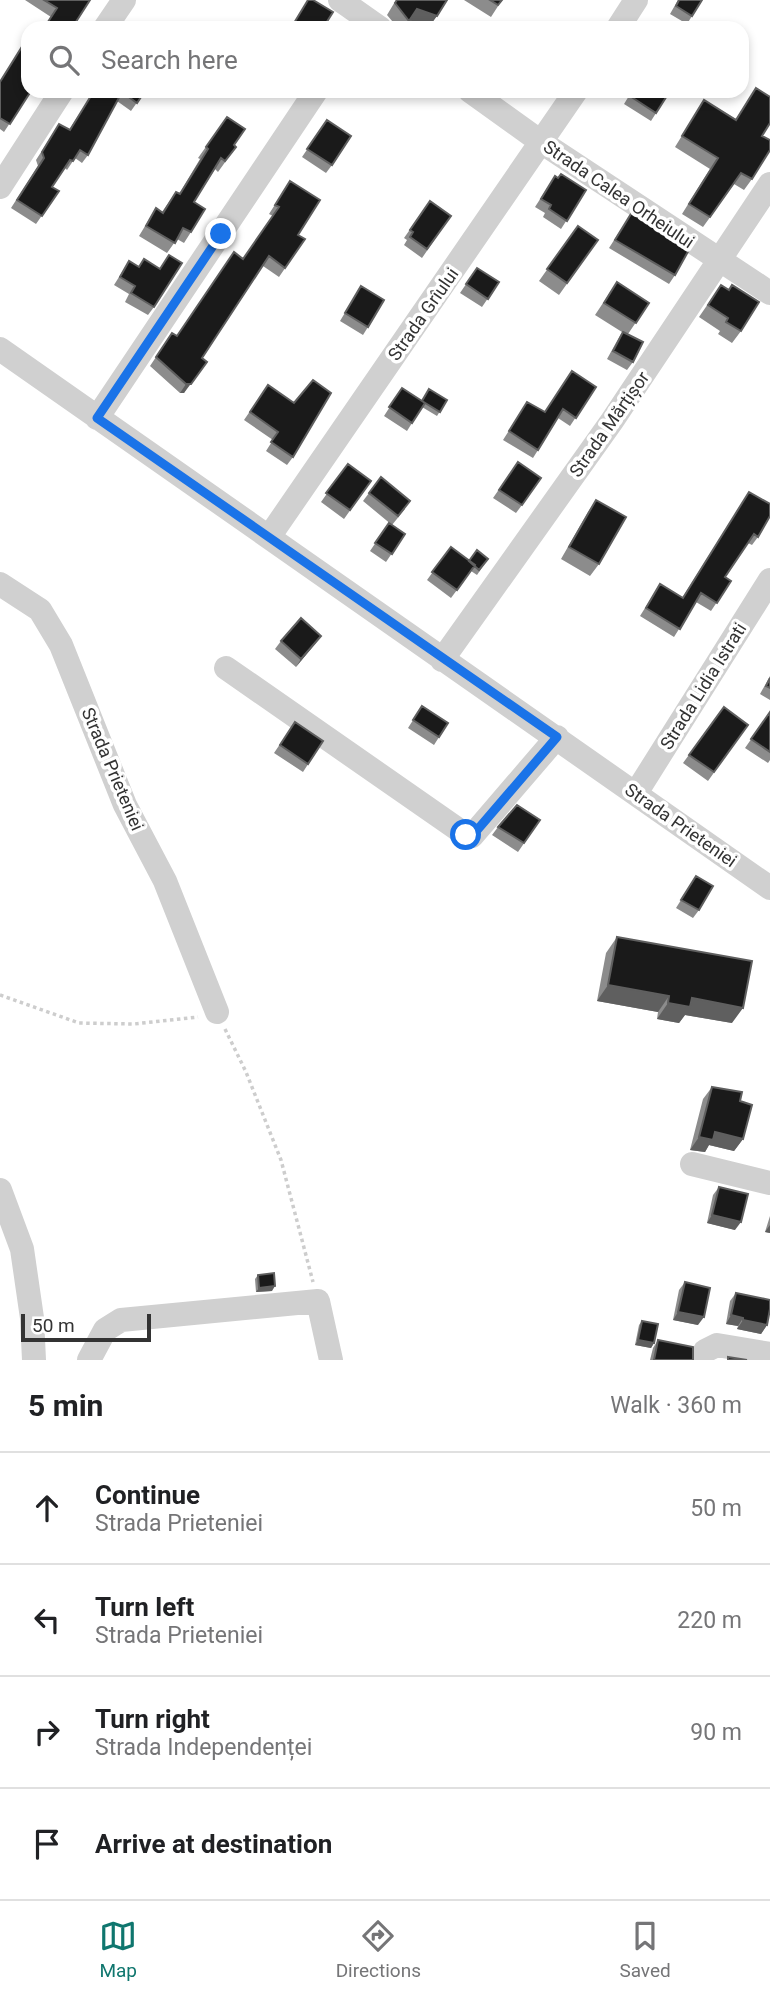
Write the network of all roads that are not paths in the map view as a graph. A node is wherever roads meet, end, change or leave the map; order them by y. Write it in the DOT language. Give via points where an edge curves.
graph roads {
  1 [pos="124,0"];
  2 [pos="340,0"];
  3 [pos="636,0"];
  4 [pos="370,18"];
  5 [pos="110,21"];
  6 [pos="622,21"];
  7 [pos="57,98"];
  8 [pos="311,98"];
  9 [pos="480,98"];
  10 [pos="571,98"];
  11 [pos="541,142"];
  12 [pos="770,184"];
  13 [pos="0,187"];
  14 [pos="720,261"];
  15 [pos="770,293"];
  16 [pos="0,349"];
  17 [pos="97,418"];
  18 [pos="269,537"];
  19 [pos="770,580"];
  20 [pos="0,584"];
  21 [pos="442,660"];
  22 [pos="226,668"];
  23 [pos="557,737"];
  24 [pos="636,793"];
  25 [pos="770,888"];
  26 [pos="217,1012"];
  27 [pos="692,1164"];
  28 [pos="770,1183"];
  29 [pos="0,1190"];
  30 [pos="705,1353"];
  31 [pos="770,1354"];
  32 [pos="34,1360"];
  33 [pos="89,1360"];
  34 [pos="331,1360"];
  1 -- 5 [label="street"];
  2 -- 4 [label="street"];
  3 -- 6 [label="street"];
  7 -- 13 [label="street"];
  8 -- 17 [label="street"];
  9 -- 11 [label="street, Strada Calea Orheiului"];
  10 -- 11 [label="street, Strada Grîului"];
  11 -- 14 [label="street, Strada Calea Orheiului"];
  11 -- 18 [label="street, Strada Grîului"];
  12 -- 14 [label="street, Strada Mărțișor"];
  14 -- 15 [label="street, Strada Calea Orheiului"];
  14 -- 21 [label="street, Strada Mărțișor"];
  16 -- 17 [label="street, Strada Prieteniei"];
  17 -- 18 [label="street, Strada Prieteniei"];
  18 -- 21 [label="street, Strada Prieteniei"];
  19 -- 24 [label="street, Strada Lidia Istrati"];
  20 -- 26 [label="street, Strada Prieteniei" via="40,610 61,645 125,805 165,881"];
  21 -- 23 [label="street, Strada Prieteniei"];
  22 -- 23 [label="street" via="466,835 472,836"];
  23 -- 24 [label="street, Strada Prieteniei"];
  24 -- 25 [label="street, Strada Prieteniei"];
  27 -- 28 [label="street"];
  29 -- 32 [label="street" via="22,1249"];
  30 -- 31 [label="street" via="722,1345"];
  33 -- 34 [label="street" via="105,1330 121,1321 318,1301"];
}
